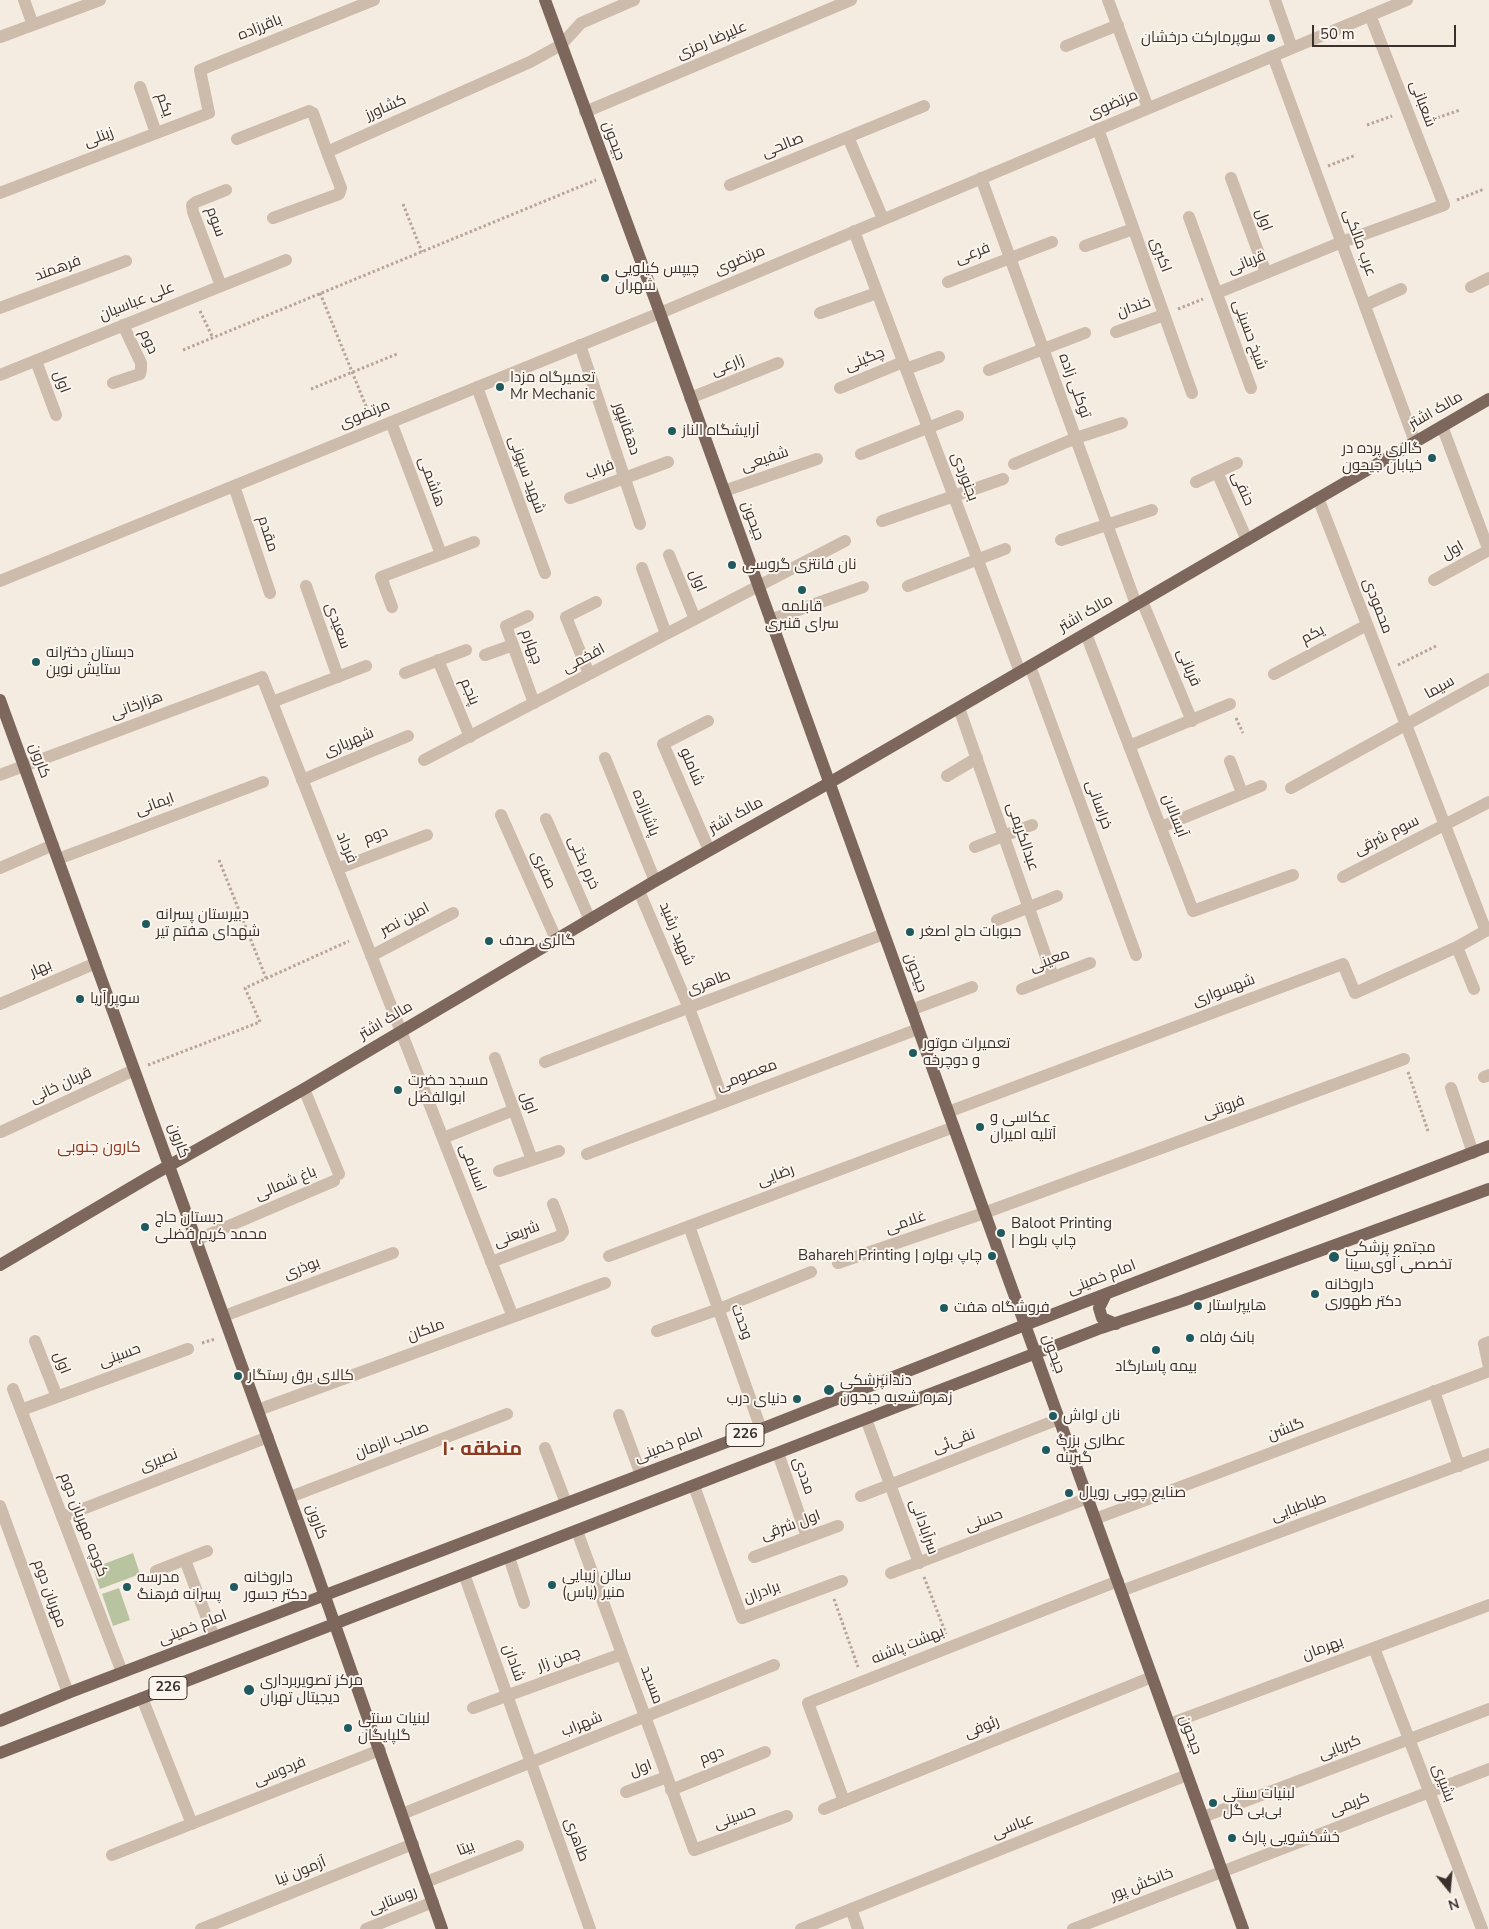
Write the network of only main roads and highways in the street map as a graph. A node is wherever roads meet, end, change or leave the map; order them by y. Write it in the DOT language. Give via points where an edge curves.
graph roads {
  1 [pos="545,0"];
  2 [pos="1489,399"];
  3 [pos="0,700"];
  4 [pos="829,783"];
  5 [pos="1489,1146"];
  6 [pos="169,1165"];
  7 [pos="1489,1189"];
  8 [pos="0,1265"];
  9 [pos="1106,1294"];
  10 [pos="1116,1324"];
  11 [pos="1025,1325"];
  12 [pos="1035,1354"];
  13 [pos="325,1594"];
  14 [pos="335,1623"];
  15 [pos="0,1720"];
  16 [pos="0,1753"];
  17 [pos="442,1929"];
  18 [pos="1243,1929"];
  1 -- 4 [label="main road, جیحون"];
  2 -- 4 [label="main road, مالک اشتر"];
  3 -- 6 [label="main road, کارون"];
  4 -- 6 [label="main road, مالک اشتر"];
  4 -- 11 [label="main road, جیحون"];
  5 -- 9 [label="main road, امام خمینی / 226"];
  6 -- 8 [label="main road, مالک اشتر"];
  6 -- 13 [label="main road, کارون"];
  7 -- 10 [label="main road, 226"];
  9 -- 10 [label="main road" via="1099,1308 1102,1318"];
  9 -- 11 [label="main road, امام خمینی / 226"];
  10 -- 12 [label="main road, 226"];
  11 -- 12 [label="main road, جیحون"];
  11 -- 13 [label="main road, امام خمینی / 226"];
  12 -- 14 [label="main road, 226"];
  12 -- 18 [label="main road, جیحون"];
  13 -- 14 [label="main road, کارون"];
  13 -- 15 [label="main road, امام خمینی / 226"];
  14 -- 16 [label="main road, 226"];
  14 -- 17 [label="main road"];
}
